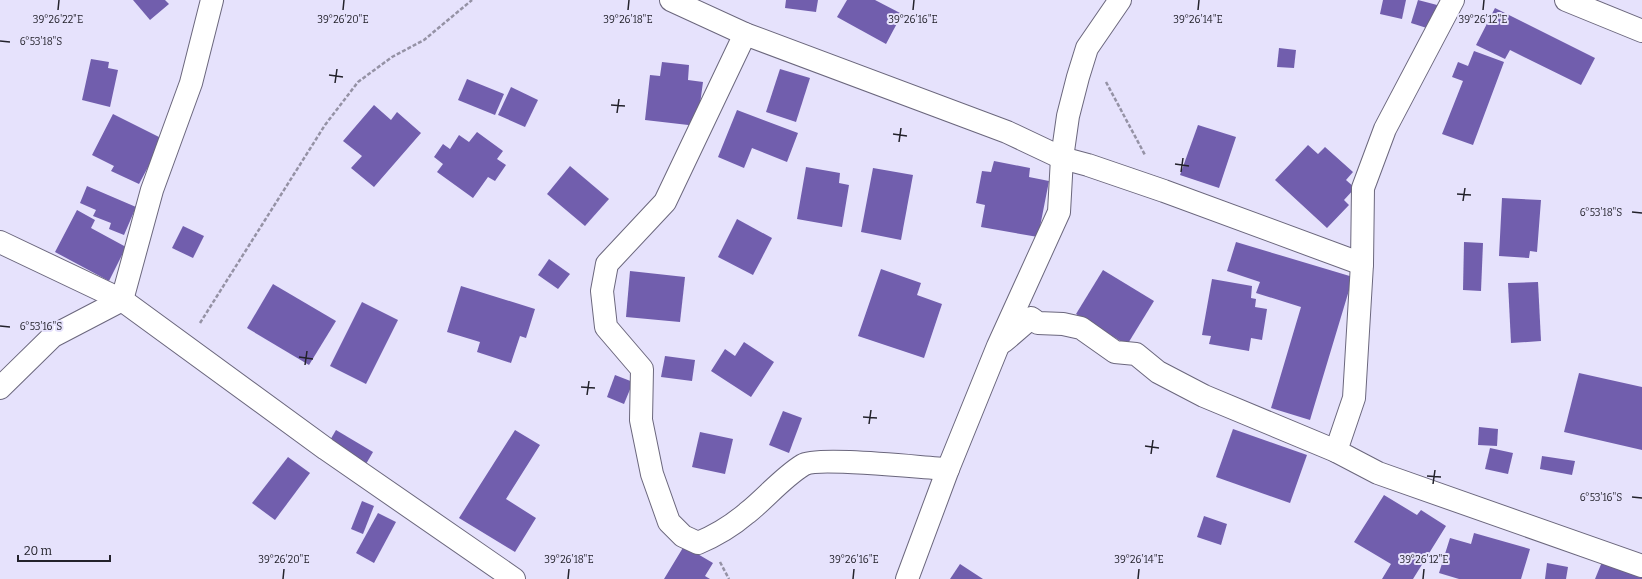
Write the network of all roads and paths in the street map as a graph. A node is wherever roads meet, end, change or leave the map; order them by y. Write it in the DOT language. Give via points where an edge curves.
graph roads {
  1 [pos="212,0"];
  2 [pos="472,0"];
  3 [pos="671,0"];
  4 [pos="1120,0"];
  5 [pos="1453,0"];
  6 [pos="1566,0"];
  7 [pos="1642,31"];
  8 [pos="745,34"];
  9 [pos="1088,48"];
  10 [pos="1062,158"];
  11 [pos="1164,191"];
  12 [pos="0,242"];
  13 [pos="1362,264"];
  14 [pos="122,300"];
  15 [pos="186,346"];
  16 [pos="998,346"];
  17 [pos="0,388"];
  18 [pos="1336,451"];
  19 [pos="948,469"];
  20 [pos="1642,566"];
  21 [pos="514,579"];
  22 [pos="907,579"];
  1 -- 14 [label="street" via="191,83 152,190"];
  2 -- 15 [label="path" via="424,40 392,57 358,82 326,125"];
  3 -- 8 [label="street"];
  4 -- 9 [label="street"];
  5 -- 13 [label="street" via="1385,129 1363,188"];
  6 -- 7 [label="street"];
  8 -- 10 [label="street" via="1007,132"];
  8 -- 19 [label="street" via="665,202 607,264 602,291 606,327 642,369 642,420 652,474 669,522 683,536 698,543 708,539 747,514 804,464 832,461"];
  9 -- 10 [label="street" via="1068,116"];
  9 -- 11 [label="path"];
  10 -- 11 [label="street"];
  10 -- 16 [label="street" via="1059,212"];
  11 -- 13 [label="street"];
  12 -- 14 [label="street"];
  13 -- 18 [label="street" via="1354,398"];
  14 -- 15 [label="street"];
  14 -- 17 [label="street" via="54,336"];
  15 -- 21 [label="street" via="326,449"];
  16 -- 18 [label="street" via="1031,318 1038,323 1081,328 1115,352 1136,354 1158,372 1204,396"];
  16 -- 19 [label="street"];
  18 -- 20 [label="street" via="1378,473"];
  19 -- 22 [label="street"];
}
